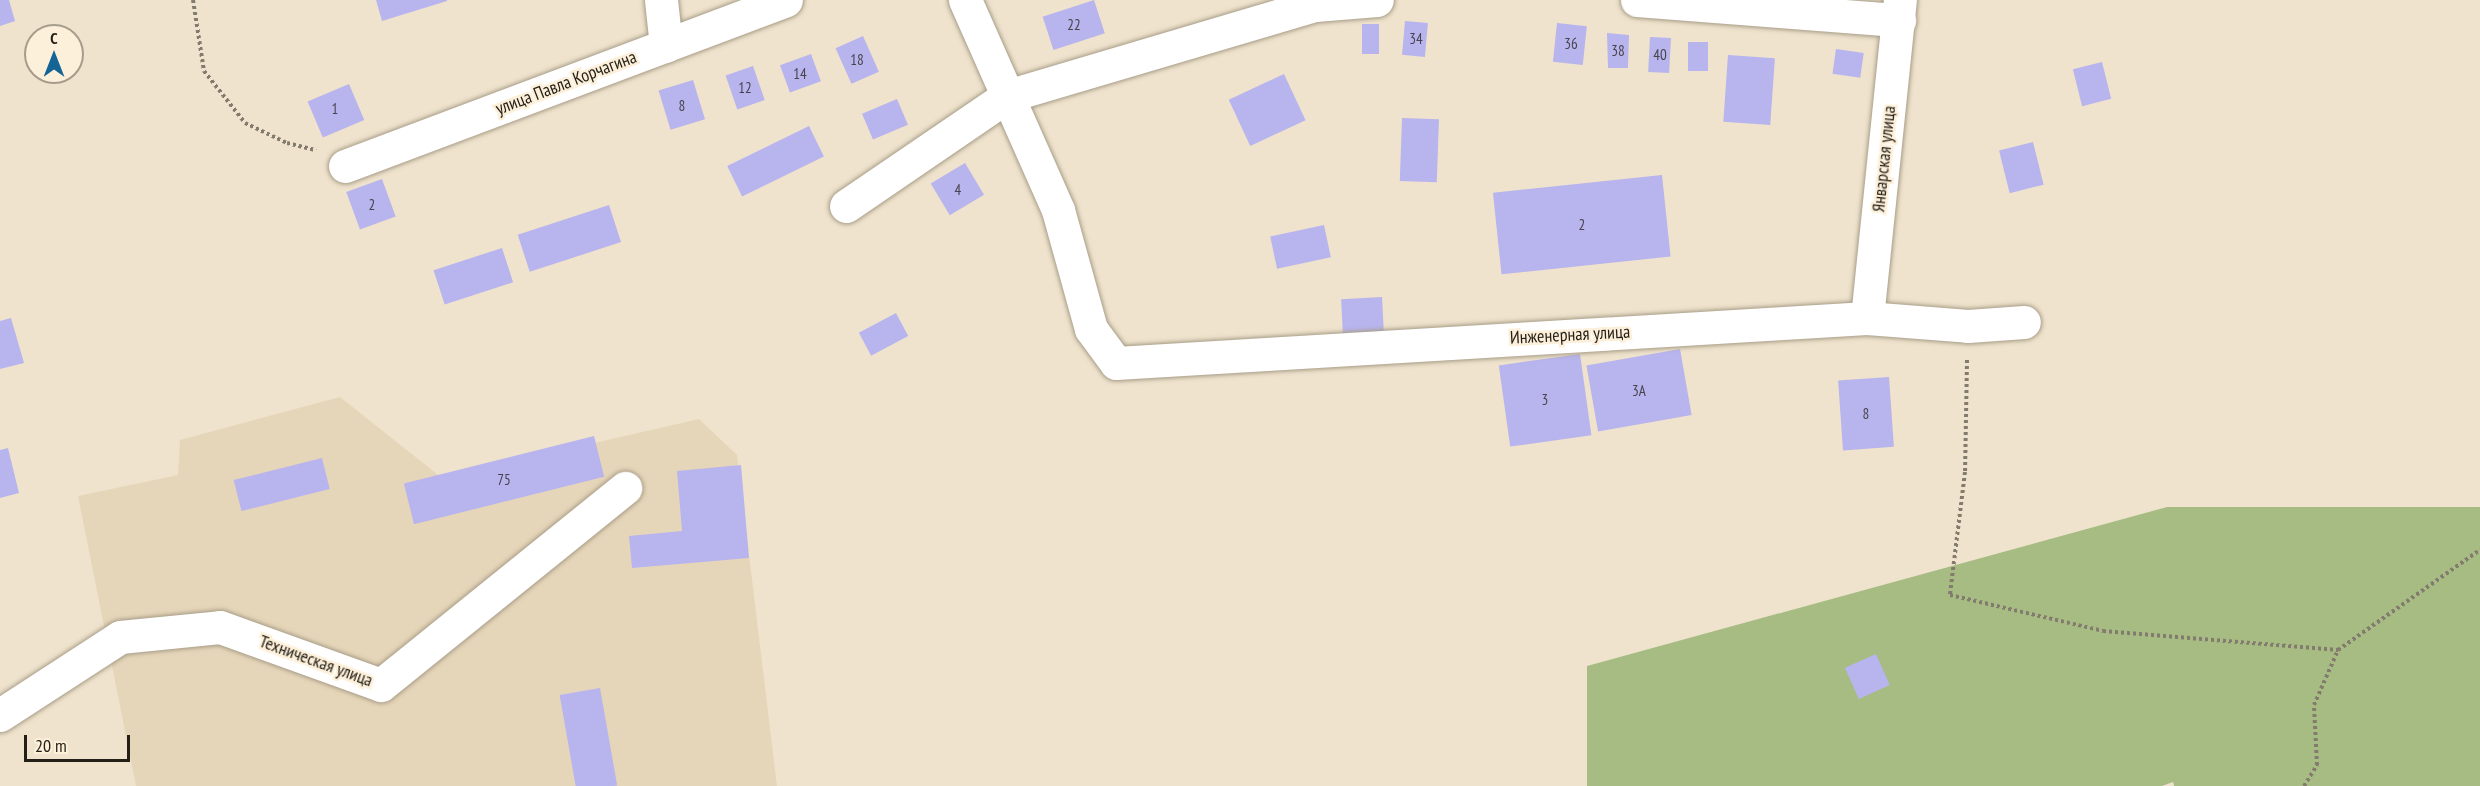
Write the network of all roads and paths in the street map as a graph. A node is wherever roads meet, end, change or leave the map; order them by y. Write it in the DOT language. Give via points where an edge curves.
graph roads {
  1 [pos="193,0"];
  2 [pos="661,0"];
  3 [pos="786,0"];
  4 [pos="965,0"];
  5 [pos="1377,0"];
  6 [pos="1637,0"];
  7 [pos="1900,10"];
  8 [pos="666,46"];
  9 [pos="1007,96"];
  10 [pos="345,166"];
  11 [pos="846,206"];
  12 [pos="1867,318"];
  13 [pos="2024,322"];
  14 [pos="1968,327"];
  15 [pos="624,488"];
  16 [pos="2480,550"];
  17 [pos="2338,650"];
  18 [pos="0,715"];
  19 [pos="2304,786"];
  1 -- 10 [label="path" via="204,70 245,123 287,143 321,152"];
  2 -- 8 [label="street"];
  3 -- 8 [label="street, улица Павла Корчагина"];
  4 -- 9 [label="street"];
  5 -- 9 [label="street" via="1315,5"];
  6 -- 7 [label="street"];
  7 -- 12 [label="street, Январская улица"];
  8 -- 10 [label="street, улица Павла Корчагина"];
  9 -- 11 [label="street"];
  9 -- 12 [label="street, Инженерная улица" via="1058,210 1091,329 1116,363"];
  12 -- 14 [label="street, Инженерная улица"];
  13 -- 14 [label="street, Инженерная улица"];
  14 -- 17 [label="path" via="1965,472 1950,596 2103,632"];
  15 -- 18 [label="street, Техническая улица" via="381,685 220,627 120,637"];
  16 -- 17 [label="path"];
  17 -- 19 [label="path" via="2314,705 2318,765"];
}
